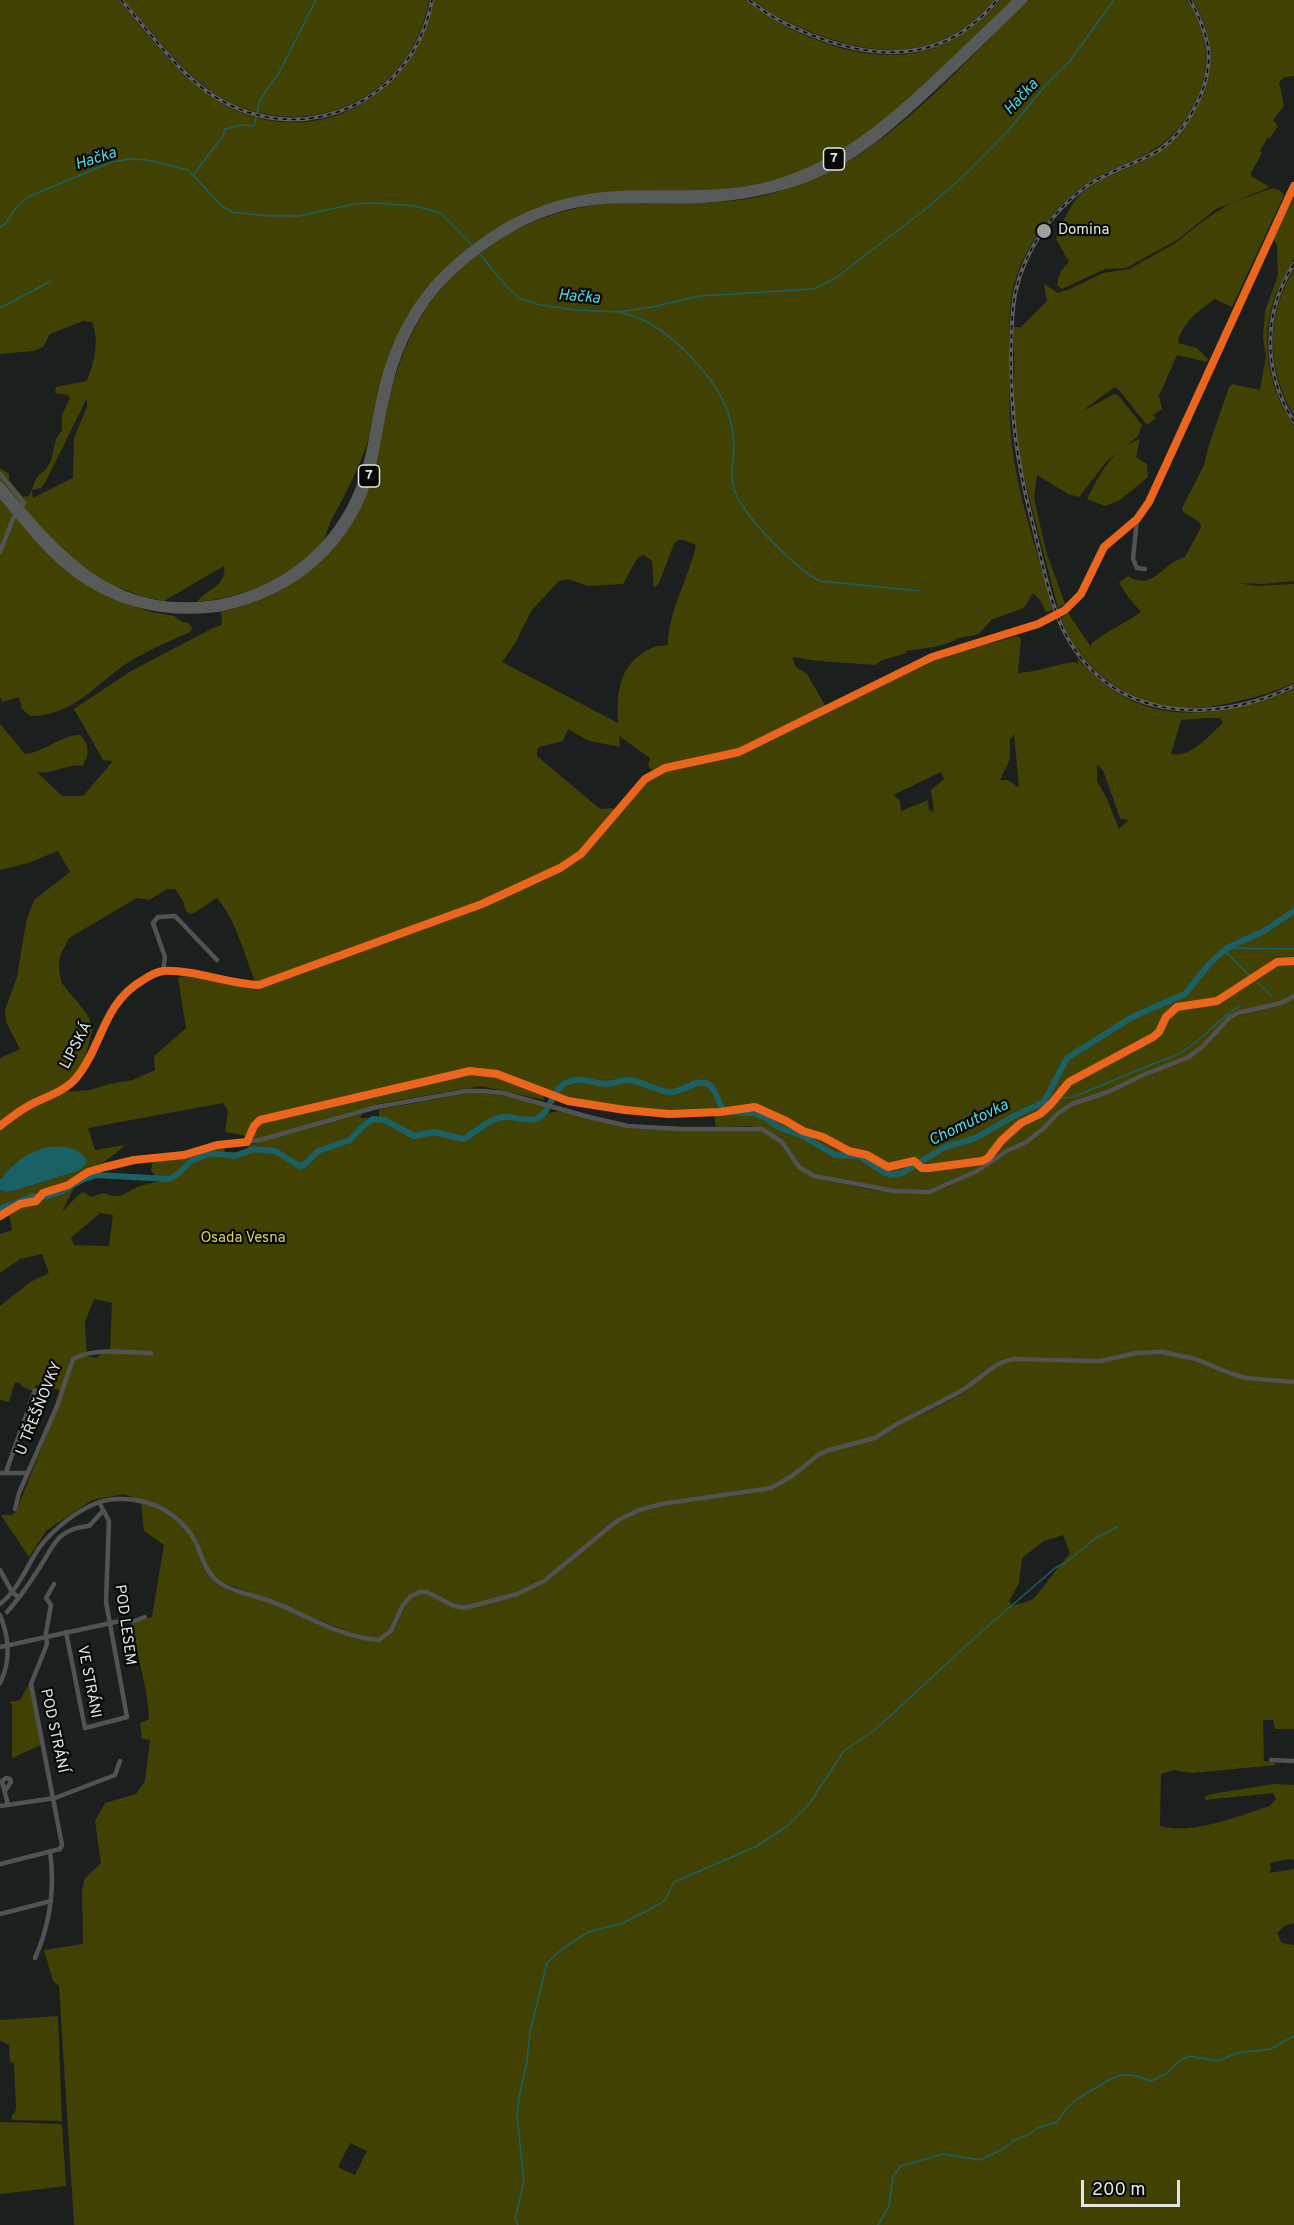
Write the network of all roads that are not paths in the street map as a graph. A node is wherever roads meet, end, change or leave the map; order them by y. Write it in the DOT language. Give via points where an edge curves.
graph roads {
  1 [pos="1017,0"];
  2 [pos="1024,0"];
  3 [pos="1294,186"];
  4 [pos="597,198"];
  5 [pos="0,474"];
  6 [pos="0,485"];
  7 [pos="0,494"];
  8 [pos="1137,519"];
  9 [pos="0,552"];
  10 [pos="1145,569"];
  11 [pos="220,606"];
  12 [pos="217,960"];
  13 [pos="165,971"];
  14 [pos="1294,996"];
  15 [pos="0,1126"];
  16 [pos="0,1216"];
  17 [pos="151,1353"];
  18 [pos="1294,1382"];
  19 [pos="35,1390"];
  20 [pos="3,1473"];
  21 [pos="27,1473"];
  22 [pos="99,1502"];
  23 [pos="15,1509"];
  24 [pos="102,1512"];
  25 [pos="0,1570"];
  26 [pos="54,1584"];
  27 [pos="12,1592"];
  28 [pos="18,1597"];
  29 [pos="0,1604"];
  30 [pos="7,1612"];
  31 [pos="0,1615"];
  32 [pos="145,1617"];
  33 [pos="109,1624"];
  34 [pos="66,1632"];
  35 [pos="47,1636"];
  36 [pos="8,1645"];
  37 [pos="0,1647"];
  38 [pos="0,1683"];
  39 [pos="128,1717"];
  40 [pos="1271,1760"];
  41 [pos="120,1761"];
  42 [pos="1294,1761"];
  43 [pos="5,1791"];
  44 [pos="55,1798"];
  45 [pos="8,1805"];
  46 [pos="0,1806"];
  47 [pos="50,1851"];
  48 [pos="0,1864"];
  49 [pos="51,1901"];
  50 [pos="0,1914"];
  51 [pos="35,1958"];
  1 -- 4 [label="highway, 7" via="875,132 816,168 775,183 732,192"];
  2 -- 4 [label="highway, 7" via="903,116 859,151 818,173 732,198"];
  3 -- 8 [label="street" via="1149,502"];
  4 -- 11 [label="highway, 7" via="525,221 490,241 440,280 401,347 370,474 346,527 326,552 298,576 262,597"];
  5 -- 9 [label="street" via="24,503"];
  6 -- 11 [label="highway, 7, bridge" via="59,552 107,587 159,603"];
  7 -- 11 [label="highway, 7, bridge" via="65,565 105,592 158,609 186,611"];
  8 -- 10 [label="street" via="1133,560 1137,568"];
  8 -- 13 [label="street" via="1104,547 1076,601 1065,609 1038,624 932,657 739,752 664,768 645,779 573,861 545,876 482,904 259,985"];
  12 -- 13 [label="street" via="175,916 158,917 153,923 165,957"];
  13 -- 15 [label="street, LIPSKÁ" via="136,984 119,1000 76,1079"];
  14 -- 16 [label="street" via="1230,1017 1189,1057 1072,1104 1026,1142 978,1171 929,1192 894,1191 814,1176 799,1167 782,1142 762,1129 628,1126 484,1091 420,1099 260,1140 105,1167 43,1192 36,1201 20,1204"];
  17 -- 21 [label="street, U TŘEŠŇOVKY" via="109,1352 73,1359"];
  18 -- 22 [label="street" via="1246,1378 1196,1359 1162,1353 1100,1360 1004,1361 964,1390 887,1432 818,1455 771,1488 662,1504 618,1520 544,1581 517,1594 465,1608 426,1592 411,1596 391,1631 379,1640 356,1637 219,1583 209,1573 185,1526 159,1508 125,1498"];
  19 -- 20 [label="street"];
  20 -- 21 [label="street"];
  21 -- 23 [label="street, U TŘEŠŇOVKY"];
  22 -- 24 [label="street, POD LESEM"];
  22 -- 27 [label="street" via="73,1516 52,1534"];
  24 -- 28 [label="street" via="89,1526 65,1532"];
  24 -- 33 [label="street, POD LESEM" via="109,1521"];
  25 -- 27 [label="street"];
  26 -- 35 [label="street, POD STRÁNÍ" via="46,1598 51,1605"];
  27 -- 28 [label="street"];
  27 -- 29 [label="street"];
  28 -- 30 [label="street"];
  31 -- 36 [label="street"];
  32 -- 33 [label="street"];
  33 -- 34 [label="street"];
  33 -- 39 [label="street, POD LESEM"];
  34 -- 35 [label="street"];
  34 -- 39 [label="street, VE STRÁNI" via="86,1728"];
  35 -- 36 [label="street"];
  35 -- 44 [label="street, POD STRÁNÍ" via="31,1684"];
  36 -- 37 [label="street"];
  36 -- 38 [label="street"];
  40 -- 42 [label="street"];
  41 -- 44 [label="street" via="115,1775"];
  43 -- 45 [label="street"];
  44 -- 45 [label="street"];
  44 -- 47 [label="street, POD STRÁNÍ" via="62,1845"];
  45 -- 46 [label="street"];
  47 -- 48 [label="street"];
  47 -- 49 [label="street"];
  49 -- 50 [label="street"];
  49 -- 51 [label="street"];
}
